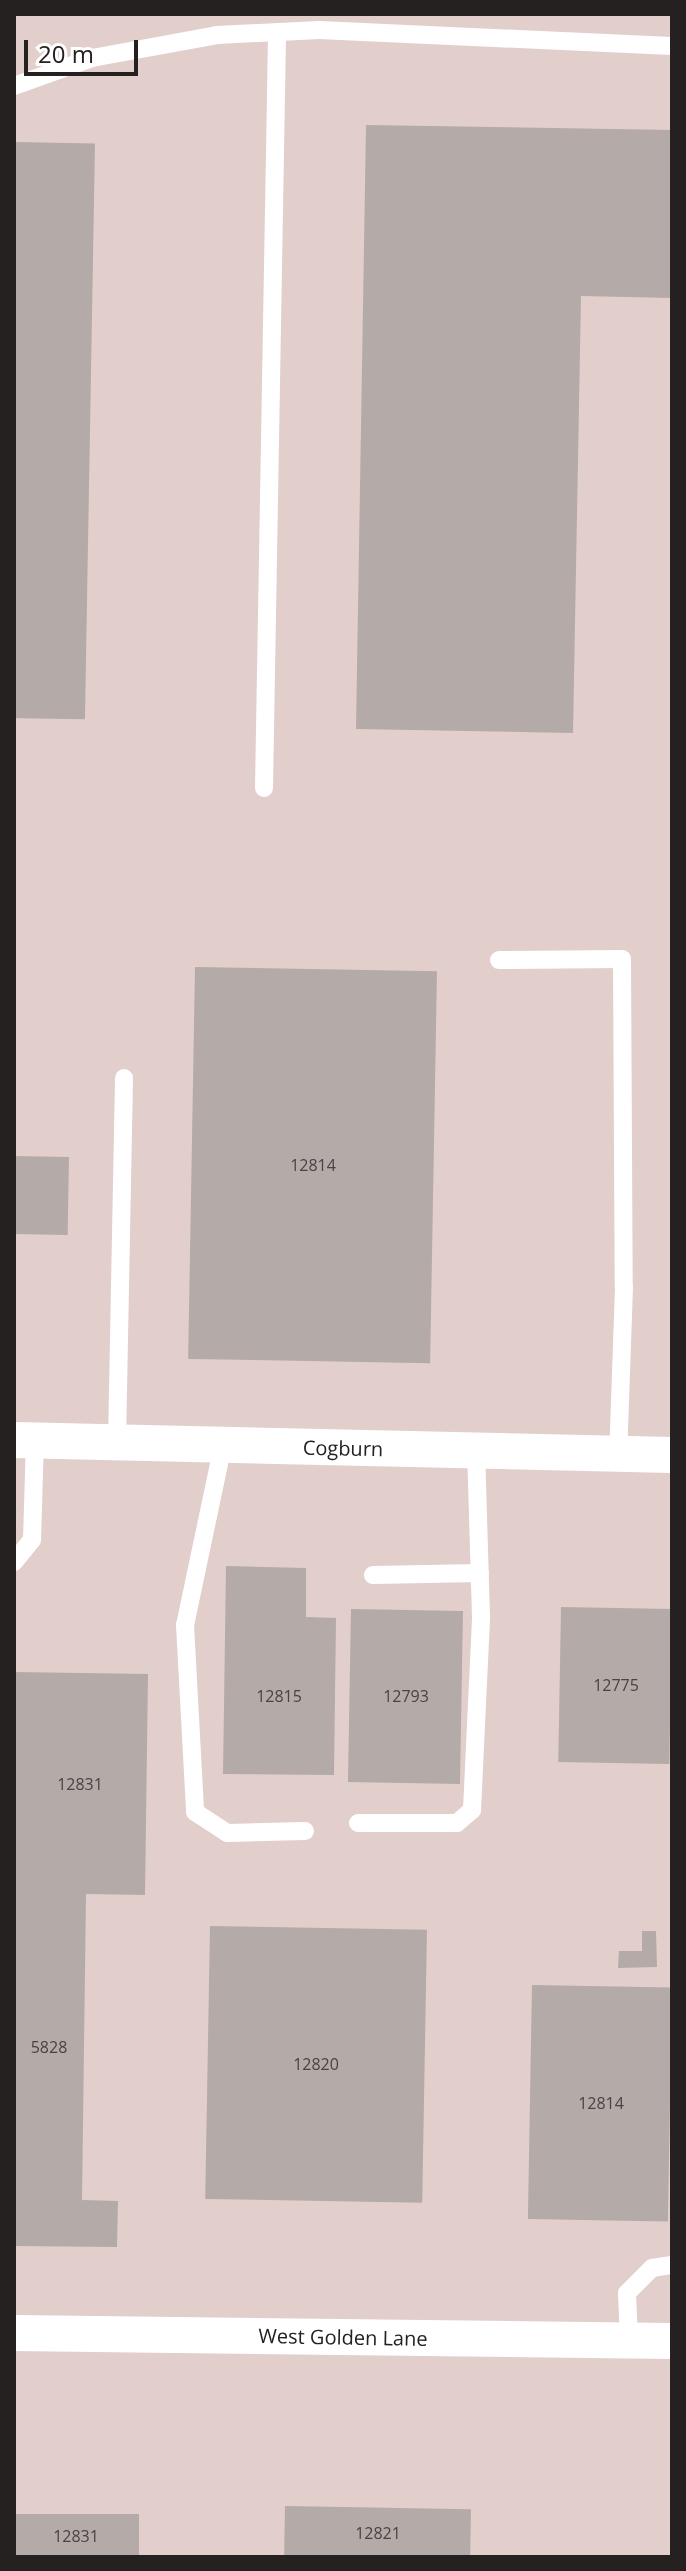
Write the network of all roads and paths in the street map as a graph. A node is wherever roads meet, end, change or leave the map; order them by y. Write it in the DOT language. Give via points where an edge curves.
graph roads {
  1 [pos="277,32"];
  2 [pos="672,46"];
  3 [pos="14,86"];
  4 [pos="264,788"];
  5 [pos="499,960"];
  6 [pos="124,1078"];
  7 [pos="24,1440"];
  8 [pos="117,1443"];
  9 [pos="223,1445"];
  10 [pos="476,1451"];
  11 [pos="618,1455"];
  12 [pos="672,1455"];
  13 [pos="14,1562"];
  14 [pos="480,1573"];
  15 [pos="373,1575"];
  16 [pos="358,1823"];
  17 [pos="305,1831"];
  18 [pos="672,2265"];
  19 [pos="14,2333"];
  20 [pos="629,2341"];
  21 [pos="672,2341"];
  1 -- 2 [label="lane"];
  1 -- 3 [label="lane" via="217,35 92,58"];
  1 -- 4 [label="lane"];
  5 -- 11 [label="lane" via="622,959 624,1287"];
  6 -- 8 [label="lane"];
  7 -- 8 [label="street, Cogburn"];
  7 -- 13 [label="lane" via="32,1540"];
  8 -- 9 [label="street, Cogburn"];
  9 -- 10 [label="street, Cogburn"];
  9 -- 17 [label="lane" via="185,1625 195,1812 227,1833"];
  10 -- 11 [label="street, Cogburn"];
  10 -- 14 [label="lane"];
  11 -- 12 [label="street, Cogburn"];
  14 -- 15 [label="lane"];
  14 -- 16 [label="lane" via="472,1810 457,1823"];
  18 -- 20 [label="lane" via="652,2268 627,2293"];
  19 -- 20 [label="street, West Golden Lane"];
  20 -- 21 [label="street, West Golden Lane"];
}
